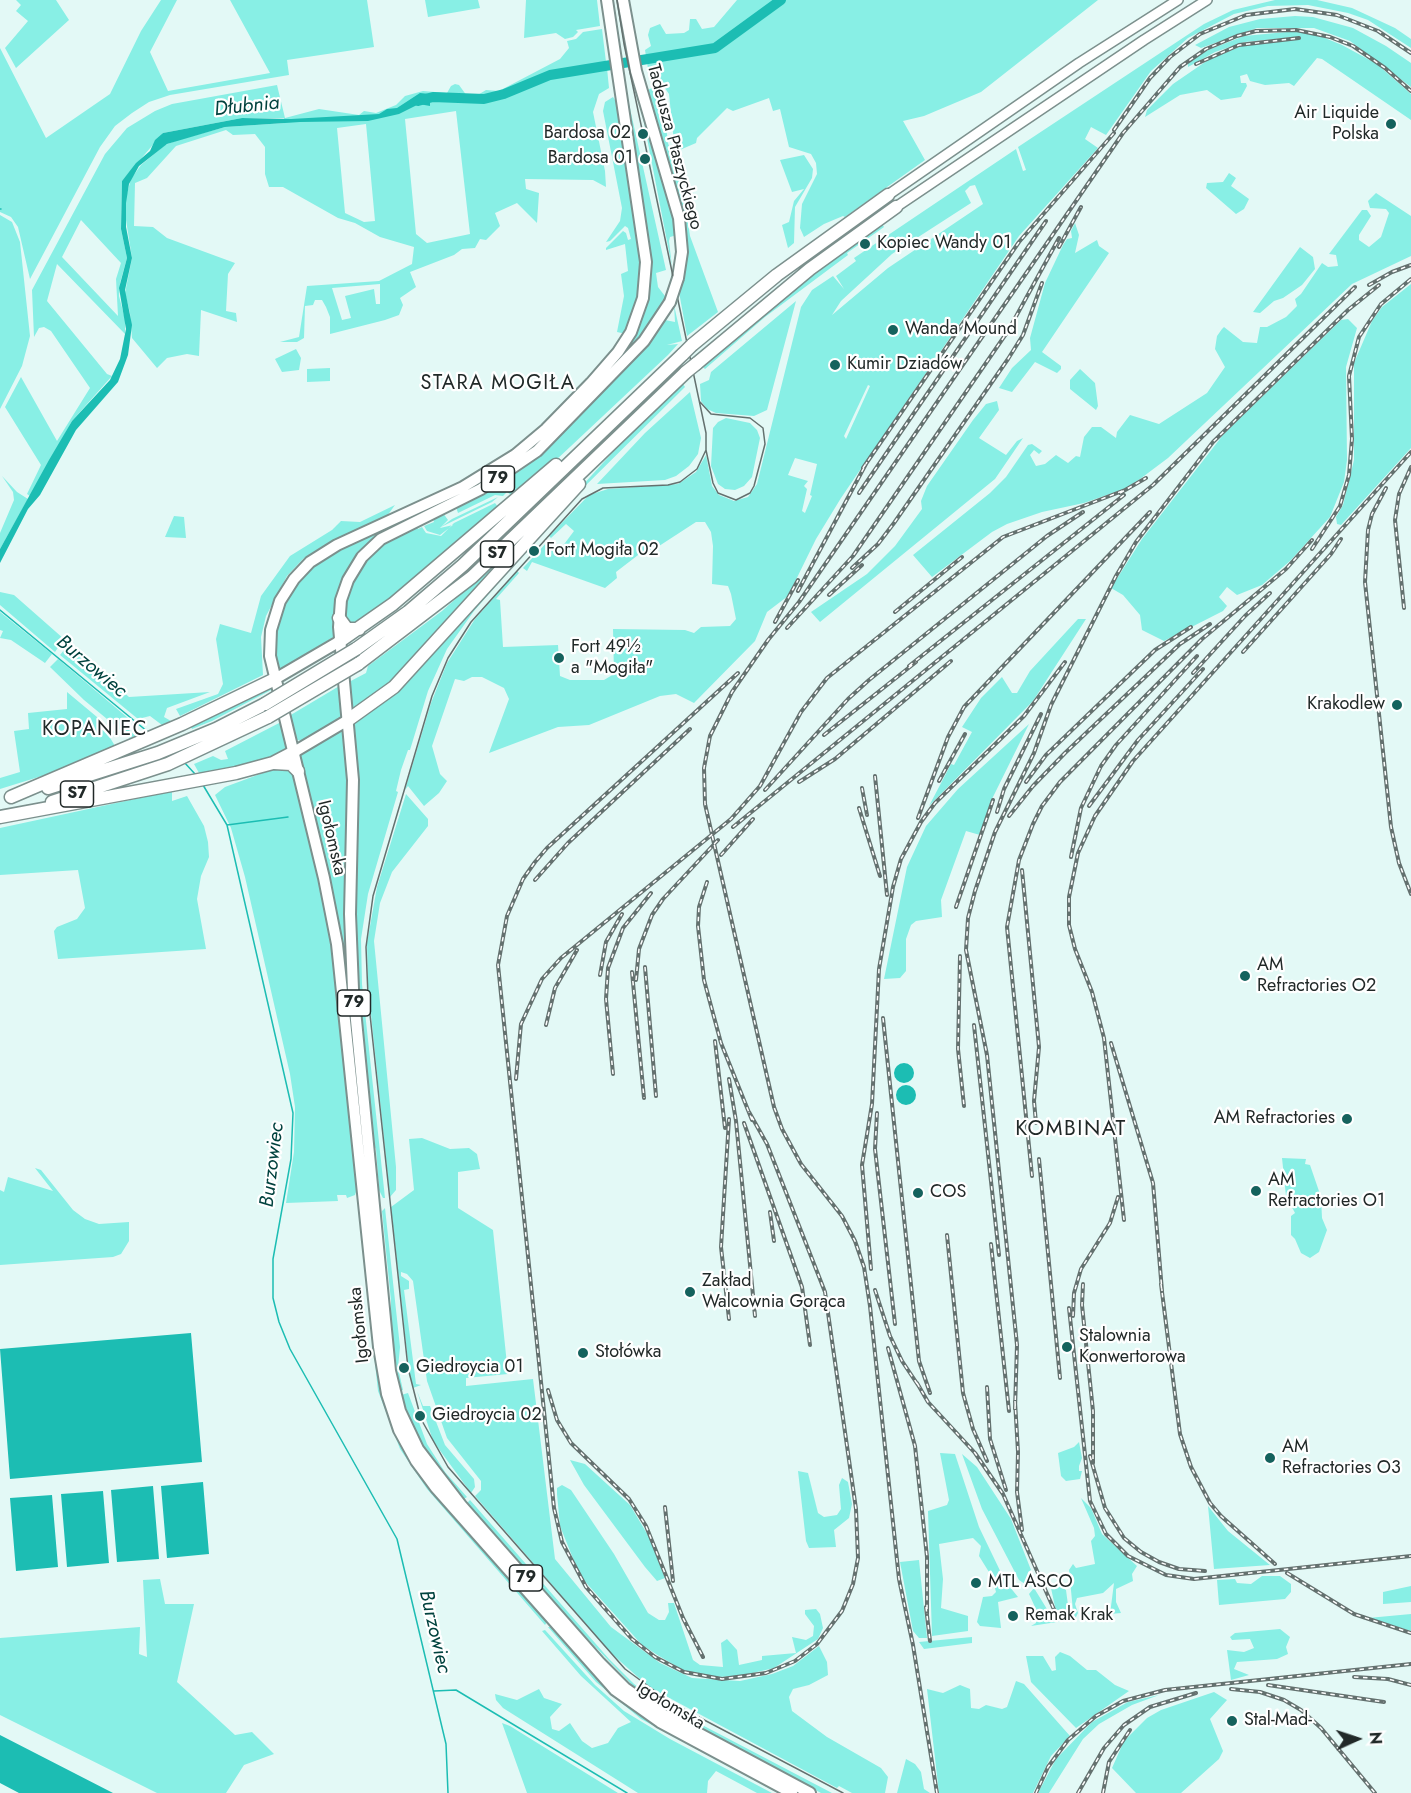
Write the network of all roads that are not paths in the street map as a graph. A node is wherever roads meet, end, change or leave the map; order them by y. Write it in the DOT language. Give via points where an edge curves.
graph roads {
  1 [pos="608,0"];
  2 [pos="623,0"];
  3 [pos="1178,0"];
  4 [pos="1208,0"];
  5 [pos="888,195"];
  6 [pos="896,207"];
  7 [pos="603,430"];
  8 [pos="626,430"];
  9 [pos="339,618"];
  10 [pos="360,628"];
  11 [pos="340,642"];
  12 [pos="275,679"];
  13 [pos="348,720"];
  14 [pos="219,735"];
  15 [pos="294,752"];
  16 [pos="273,763"];
  17 [pos="298,771"];
  18 [pos="6,798"];
  19 [pos="4,816"];
  20 [pos="792,1793"];
  21 [pos="810,1793"];
  1 -- 12 [label="main road, Tadeusza Ptaszyckiego / 79" via="646,262 643,298 631,332 601,372 515,455 463,487 327,550 304,568 284,594 272,625 270,656"];
  2 -- 9 [label="main road, Tadeusza Ptaszyckiego / 79, bridge" via="636,71 679,218 682,252 670,302 644,342 537,451 481,489 397,529 372,547 348,580"];
  3 -- 5 [label="main road, S7"];
  4 -- 6 [label="main road, S7"];
  5 -- 7 [label="highway, S7, bridge" via="777,275 692,345"];
  6 -- 8 [label="highway, S7" via="810,269 691,368"];
  7 -- 10 [label="highway"];
  7 -- 14 [label="highway, S7, bridge" via="464,565 408,612"];
  8 -- 13 [label="highway" via="394,687"];
  8 -- 14 [label="highway, S7, bridge" via="472,577 358,664 268,717"];
  9 -- 10 [label="highway" via="347,629"];
  9 -- 11 [label="main road, Tadeusza Ptaszyckiego / 79"];
  10 -- 11 [label="highway"];
  11 -- 12 [label="main road"];
  11 -- 13 [label="main road, Tadeusza Ptaszyckiego / 79"];
  12 -- 15 [label="main road, Igołomska / 79"];
  12 -- 18 [label="highway"];
  13 -- 15 [label="main road"];
  13 -- 21 [label="main road, Igołomska / 79" via="353,780 353,989 388,1357 396,1398 408,1430 451,1493 625,1688 664,1715"];
  14 -- 18 [label="highway, S7"];
  14 -- 19 [label="highway, S7" via="144,772"];
  15 -- 16 [label="highway"];
  15 -- 17 [label="main road, Igołomska / 79"];
  16 -- 17 [label="highway" via="291,764"];
  16 -- 19 [label="highway"];
  17 -- 20 [label="main road, Igołomska / 79" via="336,944 382,1370 390,1406 404,1441 442,1496 615,1690 660,1722"];
}
